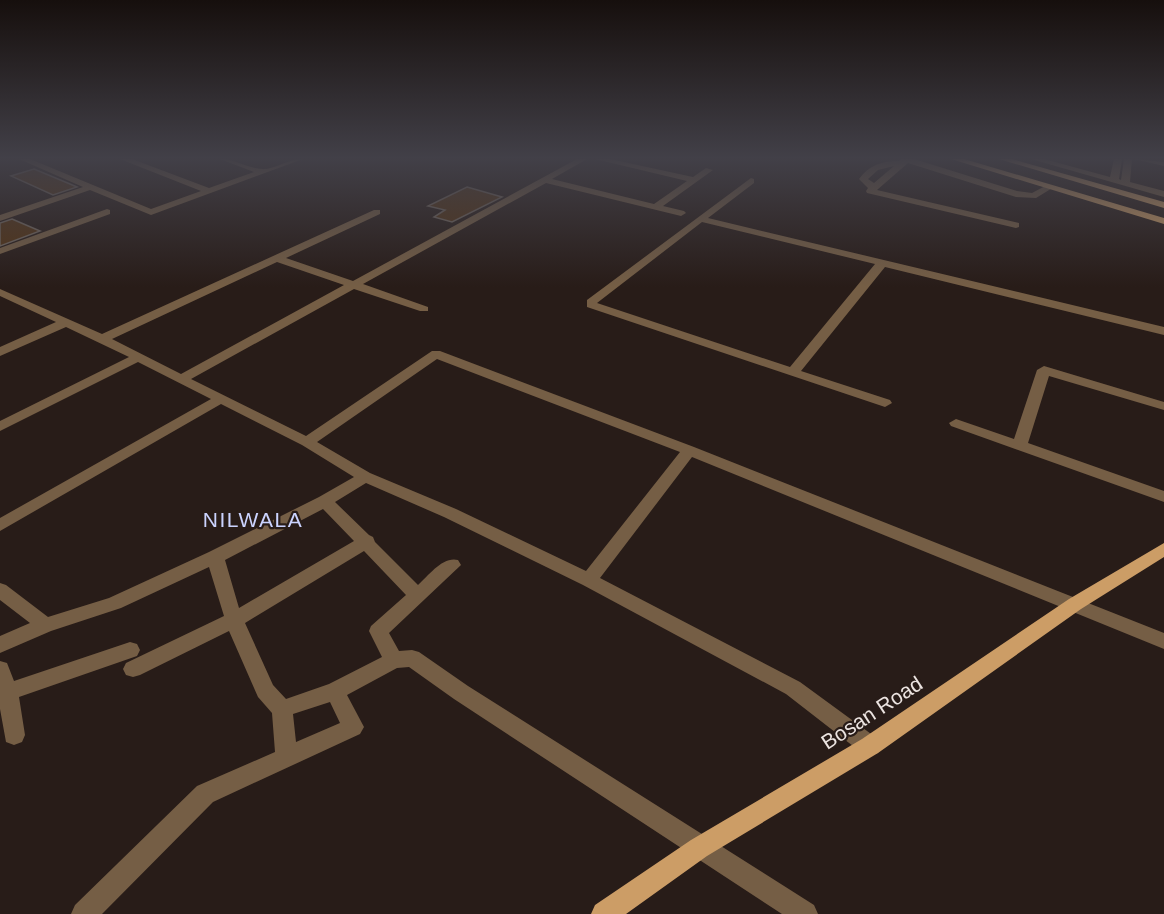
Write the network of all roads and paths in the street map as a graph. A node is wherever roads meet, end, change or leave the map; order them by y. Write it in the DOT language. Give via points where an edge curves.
graph roads {
  1 [pos="48,202"];
  2 [pos="126,202"];
  3 [pos="180,202"];
  4 [pos="505,202"];
  5 [pos="633,202"];
  6 [pos="663,202"];
  7 [pos="723,202"];
  8 [pos="909,202"];
  9 [pos="1097,202"];
  10 [pos="655,207"];
  11 [pos="106,212"];
  12 [pos="377,212"];
  13 [pos="681,213"];
  14 [pos="0,218"];
  15 [pos="700,219"];
  16 [pos="1164,221"];
  17 [pos="1016,225"];
  18 [pos="0,251"];
  19 [pos="279,259"];
  20 [pos="882,263"];
  21 [pos="353,285"];
  22 [pos="0,292"];
  23 [pos="424,309"];
  24 [pos="66,322"];
  25 [pos="1164,331"];
  26 [pos="102,339"];
  27 [pos="0,352"];
  28 [pos="137,358"];
  29 [pos="792,373"];
  30 [pos="181,379"];
  31 [pos="221,399"];
  32 [pos="885,403"];
  33 [pos="1164,406"];
  34 [pos="956,423"];
  35 [pos="0,427"];
  36 [pos="306,442"];
  37 [pos="1019,447"];
  38 [pos="689,450"];
  39 [pos="365,477"];
  40 [pos="1164,497"];
  41 [pos="325,501"];
  42 [pos="0,525"];
  43 [pos="367,541"];
  44 [pos="1164,549"];
  45 [pos="215,557"];
  46 [pos="452,566"];
  47 [pos="589,580"];
  48 [pos="0,590"];
  49 [pos="417,595"];
  50 [pos="1075,604"];
  51 [pos="234,620"];
  52 [pos="45,625"];
  53 [pos="1164,641"];
  54 [pos="0,645"];
  55 [pos="394,660"];
  56 [pos="0,669"];
  57 [pos="335,691"];
  58 [pos="8,692"];
  59 [pos="282,709"];
  60 [pos="14,735"];
  61 [pos="870,746"];
  62 [pos="286,756"];
  63 [pos="699,848"];
  64 [pos="800,913"];
  65 [pos="84,914"];
  66 [pos="604,914"];
  1 -- 14 [label="street"];
  2 -- 3 [label="street" via="151,212"];
  4 -- 21 [label="street"];
  5 -- 10 [label="street"];
  6 -- 10 [label="street"];
  7 -- 15 [label="street"];
  8 -- 17 [label="street"];
  9 -- 16 [label="main road"];
  10 -- 13 [label="street"];
  11 -- 18 [label="street"];
  12 -- 19 [label="street"];
  15 -- 20 [label="street"];
  15 -- 29 [label="street" via="591,305"];
  19 -- 21 [label="street"];
  19 -- 26 [label="street"];
  20 -- 25 [label="street"];
  20 -- 29 [label="street"];
  21 -- 23 [label="street"];
  21 -- 30 [label="street"];
  22 -- 24 [label="street"];
  24 -- 26 [label="street"];
  24 -- 27 [label="street"];
  26 -- 28 [label="street"];
  28 -- 30 [label="street"];
  28 -- 35 [label="street"];
  29 -- 32 [label="street"];
  30 -- 31 [label="street"];
  31 -- 36 [label="street"];
  31 -- 42 [label="street"];
  33 -- 37 [label="street" via="1044,370"];
  34 -- 37 [label="street"];
  36 -- 38 [label="street" via="436,354"];
  36 -- 39 [label="street"];
  37 -- 40 [label="street"];
  38 -- 47 [label="street"];
  38 -- 50 [label="street"];
  39 -- 41 [label="street"];
  39 -- 47 [label="street"];
  41 -- 43 [label="street"];
  41 -- 45 [label="street"];
  43 -- 49 [label="street"];
  43 -- 51 [label="street"];
  44 -- 50 [label="main road, Bosan Road"];
  45 -- 51 [label="street"];
  45 -- 52 [label="street" via="115,603"];
  46 -- 49 [label="street"];
  47 -- 61 [label="street" via="793,688"];
  48 -- 52 [label="street"];
  49 -- 55 [label="street" via="378,631"];
  50 -- 53 [label="street"];
  50 -- 61 [label="main road, Bosan Road"];
  51 -- 58 [label="street" via="131,659"];
  51 -- 59 [label="street" via="265,691"];
  52 -- 54 [label="street"];
  55 -- 57 [label="street"];
  55 -- 63 [label="street" via="412,658"];
  56 -- 58 [label="street"];
  57 -- 59 [label="street"];
  57 -- 62 [label="street" via="353,727"];
  58 -- 60 [label="street"];
  59 -- 62 [label="street"];
  61 -- 63 [label="main road, Bosan Road"];
  62 -- 65 [label="street" via="205,794"];
  63 -- 64 [label="street"];
  63 -- 66 [label="main road, Bosan Road"];
}
